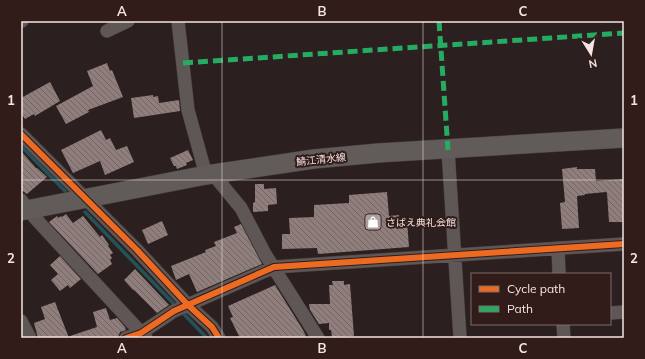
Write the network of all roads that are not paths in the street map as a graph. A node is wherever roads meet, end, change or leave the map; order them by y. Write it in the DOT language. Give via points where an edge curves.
graph roads {
  1 [pos="128,21"];
  2 [pos="178,21"];
  3 [pos="107,31"];
  4 [pos="21,134"];
  5 [pos="624,138"];
  6 [pos="448,150"];
  7 [pos="210,174"];
  8 [pos="86,198"];
  9 [pos="24,207"];
  10 [pos="624,244"];
  11 [pos="558,248"];
  12 [pos="454,255"];
  13 [pos="274,267"];
  14 [pos="559,273"];
  15 [pos="182,307"];
  16 [pos="624,312"];
  17 [pos="611,313"];
  18 [pos="21,321"];
  19 [pos="563,325"];
  20 [pos="144,335"];
  21 [pos="30,338"];
  22 [pos="126,338"];
  23 [pos="219,338"];
  24 [pos="318,338"];
  25 [pos="460,338"];
  26 [pos="564,338"];
  1 -- 3 [label="street"];
  2 -- 7 [label="street" via="188,110"];
  4 -- 8 [label="street"];
  5 -- 6 [label="main road, 鯖江清水線"];
  6 -- 7 [label="main road, 鯖江清水線" via="314,159"];
  6 -- 12 [label="street"];
  7 -- 8 [label="main road, 鯖江清水線"];
  7 -- 13 [label="street" via="241,208"];
  8 -- 9 [label="main road, 鯖江清水線"];
  8 -- 15 [label="street"];
  9 -- 20 [label="street"];
  10 -- 11 [label="street"];
  11 -- 12 [label="street"];
  11 -- 14 [label="street"];
  12 -- 13 [label="street"];
  12 -- 25 [label="street"];
  13 -- 15 [label="street"];
  13 -- 24 [label="street"];
  15 -- 20 [label="street"];
  15 -- 23 [label="street" via="212,327"];
  16 -- 17 [label="street"];
  18 -- 21 [label="street"];
  19 -- 26 [label="street"];
  20 -- 22 [label="street"];
}
